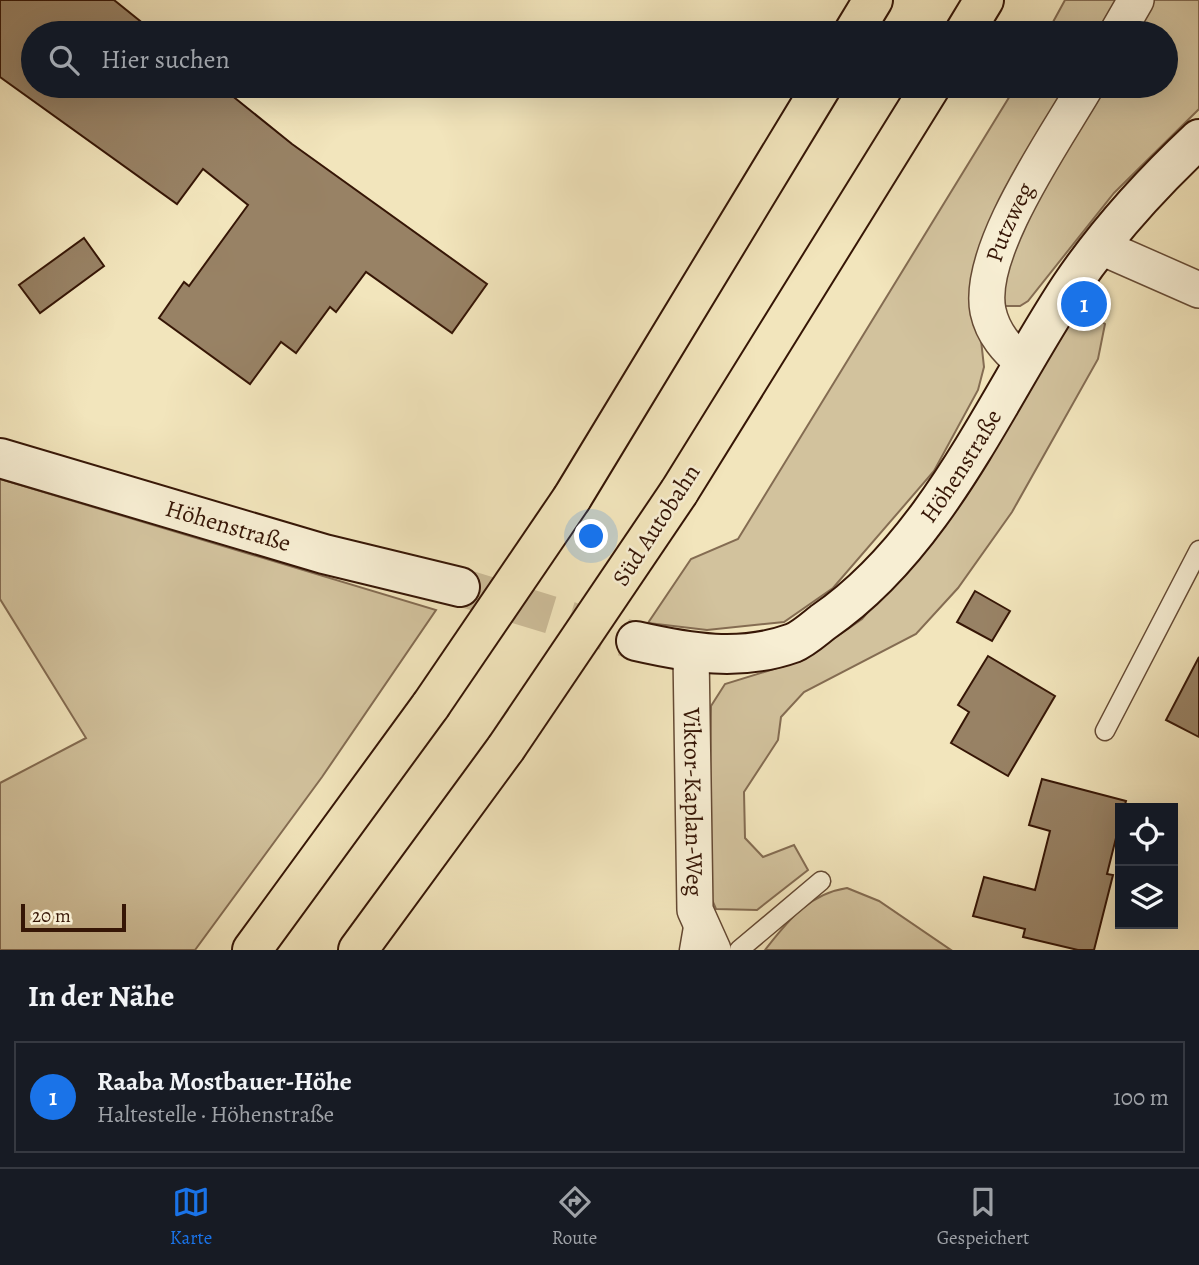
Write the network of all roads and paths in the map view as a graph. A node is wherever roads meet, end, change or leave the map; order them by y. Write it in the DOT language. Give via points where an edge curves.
graph roads {
  1 [pos="873,0"];
  2 [pos="984,0"];
  3 [pos="1136,0"];
  4 [pos="860,21"];
  5 [pos="971,21"];
  6 [pos="1124,21"];
  7 [pos="814,98"];
  8 [pos="924,98"];
  9 [pos="1079,98"];
  10 [pos="1199,139"];
  11 [pos="1099,246"];
  12 [pos="1199,290"];
  13 [pos="1024,364"];
  14 [pos="0,458"];
  15 [pos="1199,550"];
  16 [pos="460,587"];
  17 [pos="636,641"];
  18 [pos="691,653"];
  19 [pos="1105,731"];
  20 [pos="821,881"];
  21 [pos="695,910"];
  22 [pos="252,950"];
  23 [pos="358,950"];
  24 [pos="690,950"];
  25 [pos="713,950"];
  26 [pos="739,950"];
  1 -- 4 [label="highway"];
  2 -- 5 [label="highway"];
  3 -- 6 [label="street"];
  7 -- 22 [label="highway, bridge" via="572,498 431,705"];
  8 -- 23 [label="highway, Süd Autobahn, bridge" via="679,492 506,748"];
  9 -- 13 [label="street, Putzweg" via="1003,233 986,289 994,330"];
  10 -- 11 [label="street, Höhenstraße"];
  11 -- 12 [label="street"];
  11 -- 13 [label="street, Höhenstraße"];
  13 -- 18 [label="street, Höhenstraße" via="952,484 849,605 794,642 737,655"];
  14 -- 16 [label="street, Höhenstraße" via="324,554"];
  15 -- 19 [label="lane"];
  17 -- 18 [label="street, Höhenstraße"];
  18 -- 21 [label="street, Viktor-Kaplan-Weg"];
  20 -- 26 [label="lane"];
  21 -- 24 [label="lane, Viktor-Kaplan-Weg"];
  21 -- 25 [label="street"];
}
